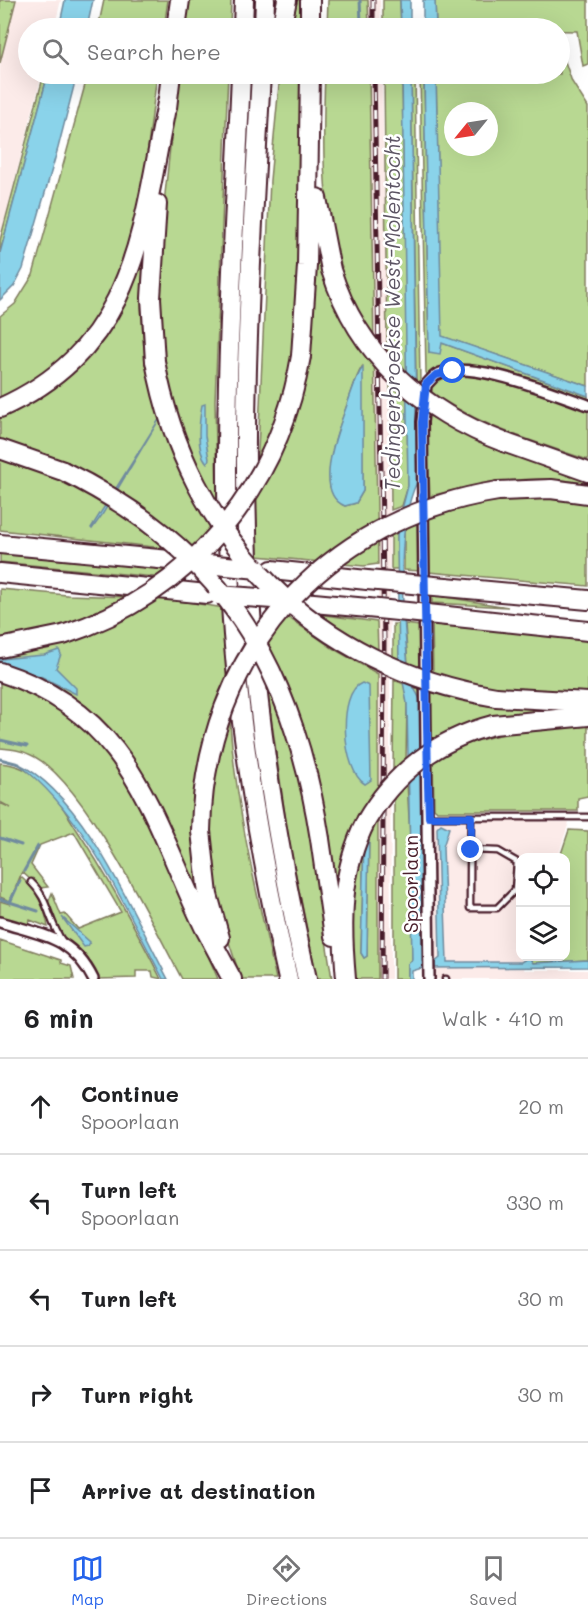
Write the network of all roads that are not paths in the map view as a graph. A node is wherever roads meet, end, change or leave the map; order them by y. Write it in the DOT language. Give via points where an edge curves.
graph roads {
  1 [pos="180,0"];
  2 [pos="244,0"];
  3 [pos="265,0"];
  4 [pos="287,0"];
  5 [pos="310,0"];
  6 [pos="177,18"];
  7 [pos="243,18"];
  8 [pos="264,18"];
  9 [pos="283,18"];
  10 [pos="310,18"];
  11 [pos="170,84"];
  12 [pos="241,84"];
  13 [pos="260,84"];
  14 [pos="270,84"];
  15 [pos="310,84"];
  16 [pos="168,98"];
  17 [pos="310,150"];
  18 [pos="256,158"];
  19 [pos="588,405"];
  20 [pos="0,408"];
  21 [pos="0,449"];
  22 [pos="588,472"];
  23 [pos="588,494"];
  24 [pos="0,544"];
  25 [pos="0,573"];
  26 [pos="588,600"];
  27 [pos="588,630"];
  28 [pos="0,648"];
  29 [pos="0,672"];
  30 [pos="588,702"];
  31 [pos="588,716"];
  32 [pos="588,816"];
  33 [pos="429,817"];
  34 [pos="471,817"];
  35 [pos="471,850"];
  36 [pos="31,882"];
  37 [pos="0,922"];
  38 [pos="63,942"];
  39 [pos="93,979"];
  40 [pos="233,979"];
  41 [pos="288,979"];
  42 [pos="307,979"];
  43 [pos="344,979"];
  44 [pos="429,979"];
  1 -- 6 [label="highway"];
  2 -- 7 [label="highway"];
  3 -- 8 [label="highway"];
  4 -- 9 [label="highway"];
  5 -- 10 [label="highway"];
  11 -- 16 [label="highway"];
  12 -- 41 [label="highway" via="228,424 230,592 251,796"];
  13 -- 18 [label="highway"];
  14 -- 18 [label="highway"];
  15 -- 17 [label="highway"];
  16 -- 20 [label="highway" via="137,249 114,308 88,344 62,370 32,392"];
  16 -- 30 [label="highway, bridge" via="151,280 155,361 173,433 193,479 227,535 263,578 314,622 374,659 433,682 496,696"];
  17 -- 22 [label="highway, bridge" via="331,270 354,323 393,375 434,408 468,428"];
  17 -- 28 [label="highway, bridge" via="301,356 274,448 251,491 223,530 152,593 101,621 63,635"];
  18 -- 42 [label="highway" via="247,471 252,626 270,792"];
  19 -- 33 [label="street, Spoorlaan" via="502,376 476,372 436,375 426,384 422,422"];
  21 -- 43 [label="highway, bridge" via="63,471 125,505 168,537 211,579 240,616 285,699 303,751"];
  23 -- 40 [label="highway, bridge" via="551,489 498,491 434,506 376,531 323,567 284,606 247,657 224,705 208,758 201,831 208,895"];
  24 -- 26 [label="highway, bridge"];
  25 -- 27 [label="highway, bridge"];
  29 -- 40 [label="highway" via="41,689 72,708 123,758 153,810 204,927"];
  31 -- 43 [label="highway, bridge" via="493,726 454,739 414,764 388,789 366,821 352,852 344,892"];
  32 -- 34 [label="lane"];
  33 -- 34 [label="lane"];
  33 -- 44 [label="street, Spoorlaan"];
  34 -- 35 [label="lane"];
  35 -- 35 [label="lane" via="470,908 497,908 515,890 517,862 498,851"];
  36 -- 38 [label="lane" via="42,893 52,927"];
  37 -- 38 [label="street"];
  38 -- 39 [label="street"];
}
